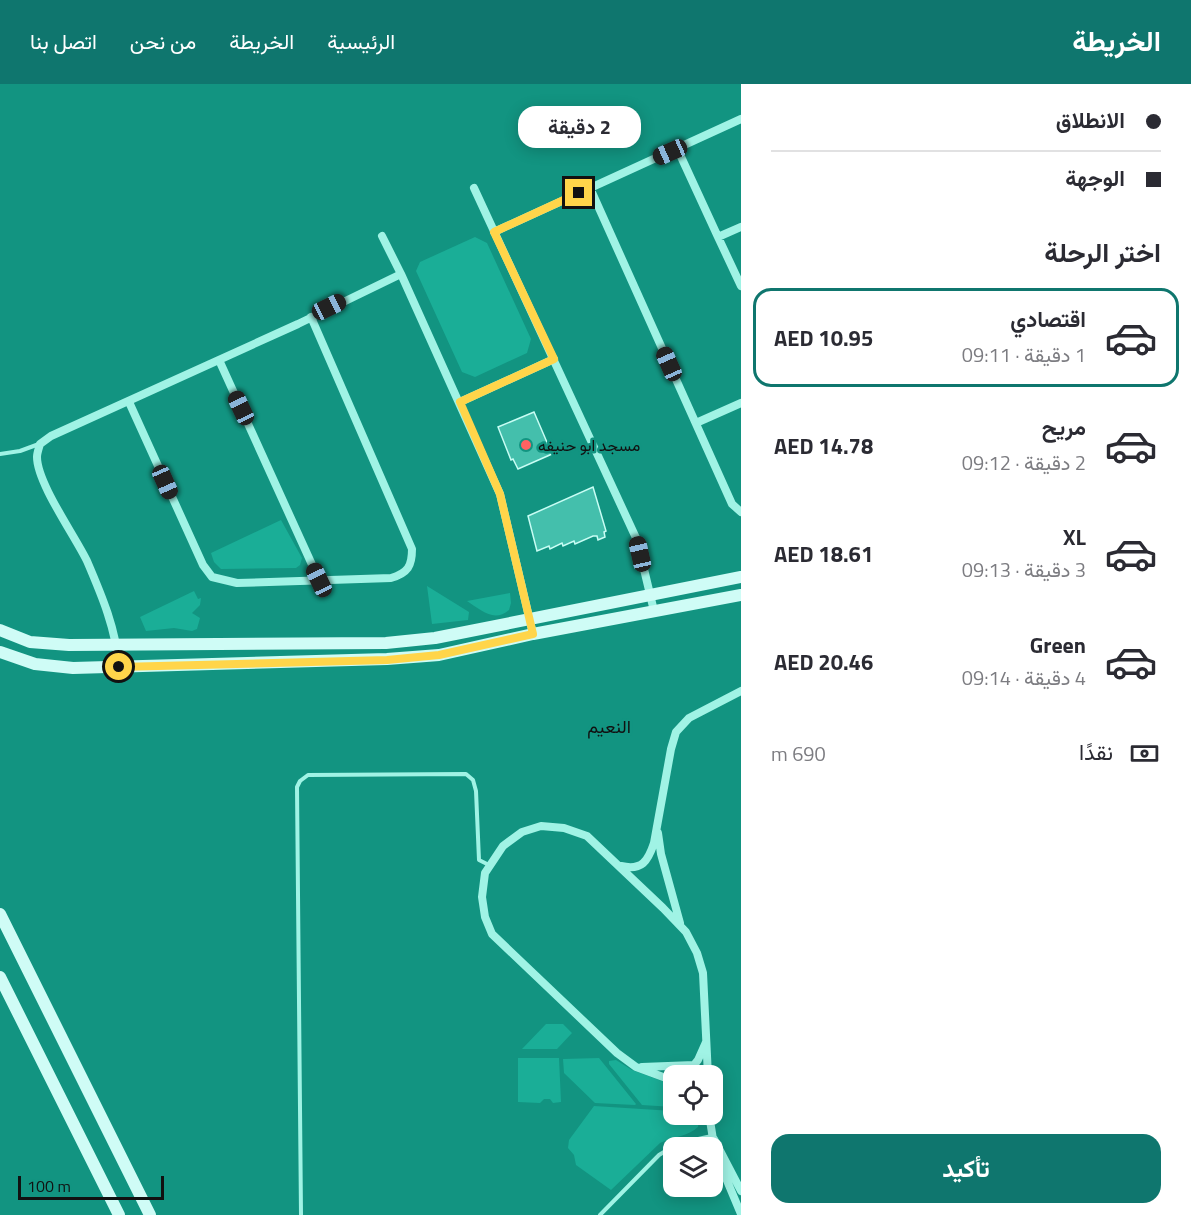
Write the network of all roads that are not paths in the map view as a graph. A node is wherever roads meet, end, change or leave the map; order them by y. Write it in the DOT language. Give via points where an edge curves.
graph roads {
  1 [pos="741,119"];
  2 [pos="677,148"];
  3 [pos="474,188"];
  4 [pos="590,188"];
  5 [pos="741,227"];
  6 [pos="494,232"];
  7 [pos="382,236"];
  8 [pos="718,237"];
  9 [pos="401,273"];
  10 [pos="741,286"];
  11 [pos="311,317"];
  12 [pos="554,359"];
  13 [pos="219,360"];
  14 [pos="129,402"];
  15 [pos="460,402"];
  16 [pos="741,403"];
  17 [pos="696,423"];
  18 [pos="40,444"];
  19 [pos="0,454"];
  20 [pos="741,512"];
  21 [pos="741,577"];
  22 [pos="319,580"];
  23 [pos="650,595"];
  24 [pos="741,595"];
  25 [pos="654,611"];
  26 [pos="530,620"];
  27 [pos="0,630"];
  28 [pos="533,634"];
  29 [pos="117,646"];
  30 [pos="0,652"];
  31 [pos="119,667"];
  32 [pos="741,691"];
  33 [pos="657,824"];
  34 [pos="491,865"];
  35 [pos="621,866"];
  36 [pos="0,914"];
  37 [pos="684,930"];
  38 [pos="0,977"];
  39 [pos="706,1041"];
  40 [pos="707,1065"];
  41 [pos="636,1067"];
  42 [pos="663,1077"];
  43 [pos="710,1125"];
  44 [pos="712,1136"];
  45 [pos="741,1191"];
  46 [pos="741,1214"];
  47 [pos="119,1215"];
  48 [pos="150,1215"];
  49 [pos="301,1215"];
  50 [pos="600,1215"];
  1 -- 2 [label="street"];
  2 -- 4 [label="street"];
  2 -- 8 [label="street"];
  3 -- 6 [label="street"];
  4 -- 6 [label="street"];
  4 -- 17 [label="street"];
  5 -- 8 [label="street"];
  6 -- 12 [label="street"];
  7 -- 9 [label="street"];
  8 -- 10 [label="street"];
  9 -- 11 [label="street"];
  9 -- 15 [label="street"];
  11 -- 13 [label="street"];
  11 -- 22 [label="street" via="412,549 410,568 403,575"];
  12 -- 15 [label="street"];
  12 -- 23 [label="street" via="638,540"];
  13 -- 14 [label="street"];
  13 -- 22 [label="street"];
  14 -- 18 [label="street"];
  14 -- 22 [label="street" via="212,577 237,583"];
  15 -- 26 [label="street" via="500,494"];
  16 -- 17 [label="street"];
  17 -- 20 [label="street" via="732,504"];
  18 -- 19 [label="lane"];
  18 -- 29 [label="street" via="39,469 90,568"];
  21 -- 23 [label="main road"];
  23 -- 25 [label="street"];
  23 -- 26 [label="main road"];
  24 -- 25 [label="main road"];
  25 -- 28 [label="main road"];
  26 -- 28 [label="street"];
  26 -- 29 [label="main road" via="386,643"];
  27 -- 29 [label="main road" via="30,642"];
  28 -- 31 [label="main road" via="439,655 387,660"];
  29 -- 31 [label="street"];
  30 -- 31 [label="main road" via="35,664"];
  32 -- 33 [label="street" via="689,718 676,732"];
  33 -- 35 [label="street" via="650,856 632,869"];
  33 -- 37 [label="street" via="676,914"];
  34 -- 35 [label="street" via="503,846 522,831 542,826 587,836"];
  34 -- 41 [label="street" via="485,873 482,897 492,934"];
  34 -- 49 [label="lane" via="479,860 476,791 466,774 308,775 300,781 297,787"];
  35 -- 37 [label="street"];
  36 -- 48 [label="main road"];
  37 -- 39 [label="street" via="703,973"];
  38 -- 47 [label="main road"];
  39 -- 40 [label="street"];
  39 -- 41 [label="street" via="694,1065"];
  41 -- 42 [label="street"];
  43 -- 44 [label="street"];
  44 -- 45 [label="street"];
  44 -- 46 [label="street"];
  44 -- 50 [label="lane" via="685,1142 659,1155"];
}
